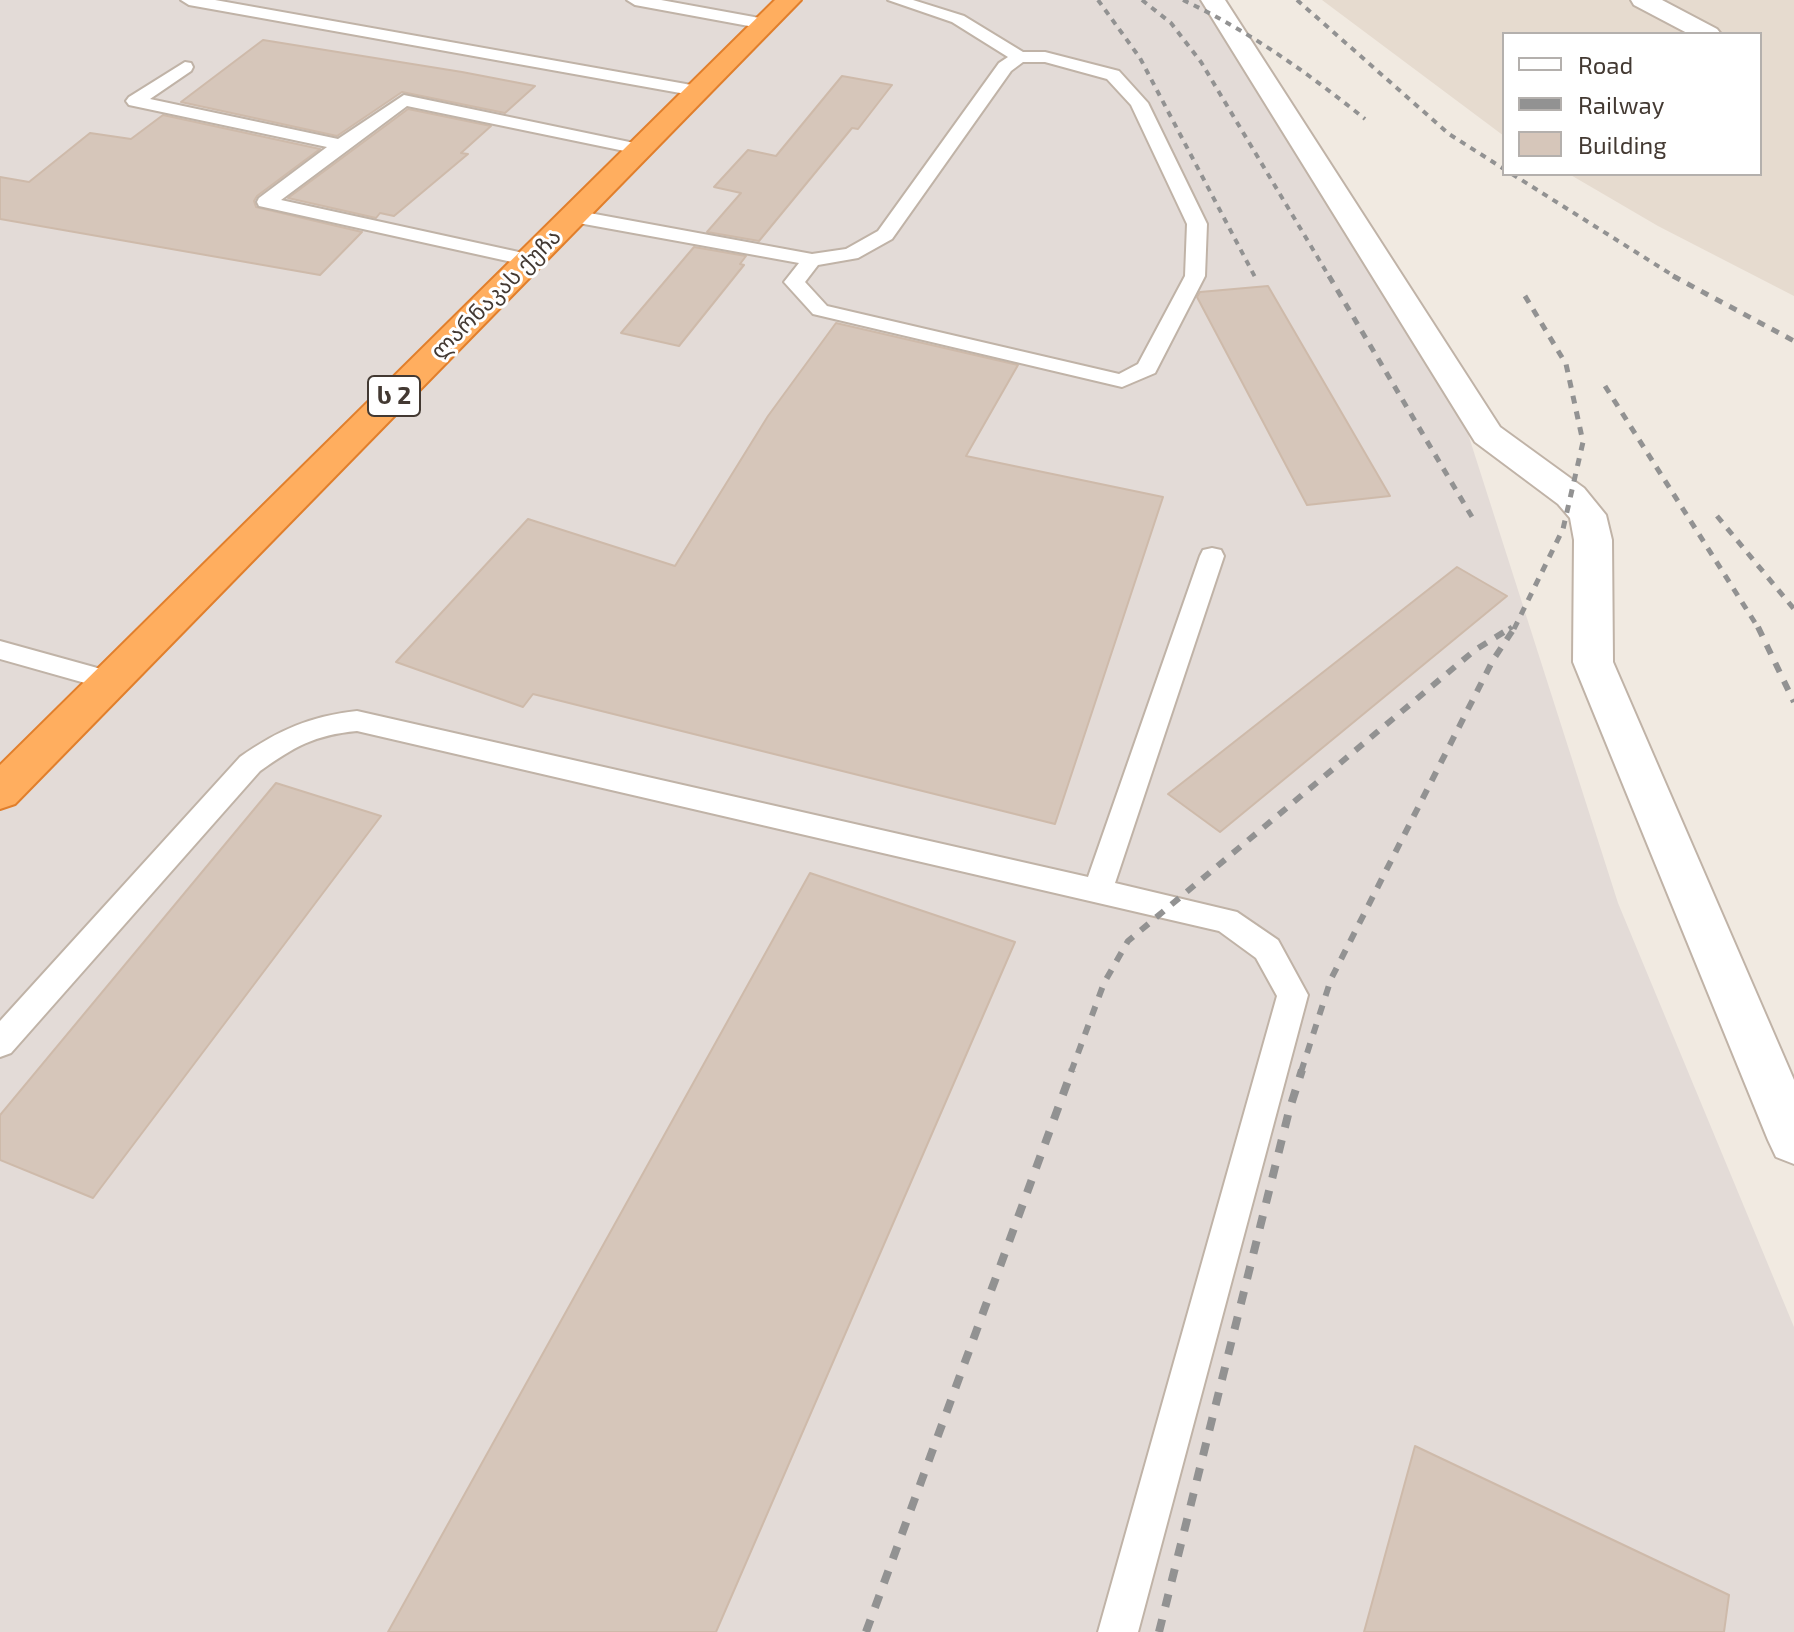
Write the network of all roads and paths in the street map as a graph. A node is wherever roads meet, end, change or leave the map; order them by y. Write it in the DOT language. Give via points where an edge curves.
graph roads {
  1 [pos="189,0"];
  2 [pos="635,0"];
  3 [pos="896,0"];
  4 [pos="1213,0"];
  5 [pos="1643,0"];
  6 [pos="777,12"];
  7 [pos="1704,32"];
  8 [pos="1019,57"];
  9 [pos="185,67"];
  10 [pos="697,91"];
  11 [pos="341,145"];
  12 [pos="639,149"];
  13 [pos="573,216"];
  14 [pos="530,260"];
  15 [pos="812,260"];
  16 [pos="1212,556"];
  17 [pos="0,650"];
  18 [pos="110,681"];
  19 [pos="0,792"];
  20 [pos="1098,891"];
  21 [pos="0,1043"];
  22 [pos="1794,1140"];
  23 [pos="1118,1632"];
  1 -- 10 [label="lane"];
  2 -- 6 [label="lane"];
  3 -- 8 [label="lane" via="958,19"];
  4 -- 22 [label="street" via="1487,434 1571,496 1588,515 1593,540 1593,662"];
  5 -- 7 [label="street"];
  6 -- 10 [label="highway, ლარნაკას ქუჩა / ს 2"];
  8 -- 15 [label="lane" via="1005,67 885,235 851,254"];
  8 -- 15 [label="lane" via="1045,57 1113,75 1139,103 1197,224 1195,276 1147,368 1122,381 820,310 794,282"];
  9 -- 11 [label="lane" via="135,101"];
  10 -- 12 [label="highway, ლარნაკას ქუჩა / ს 2"];
  11 -- 12 [label="lane" via="404,100"];
  11 -- 14 [label="lane" via="266,202"];
  12 -- 13 [label="highway, ლარნაკას ქუჩა / ს 2"];
  13 -- 14 [label="highway, ლარნაკას ქუჩა / ს 2"];
  13 -- 15 [label="lane"];
  14 -- 18 [label="highway, ლარნაკას ქუჩა / ს 2"];
  16 -- 20 [label="lane"];
  17 -- 18 [label="lane"];
  18 -- 19 [label="highway, ლარნაკას ქუჩა / ს 2"];
  20 -- 21 [label="lane" via="357,721 318,724 286,738 250,764"];
  20 -- 23 [label="lane" via="1227,921 1267,949 1293,995"];
}
